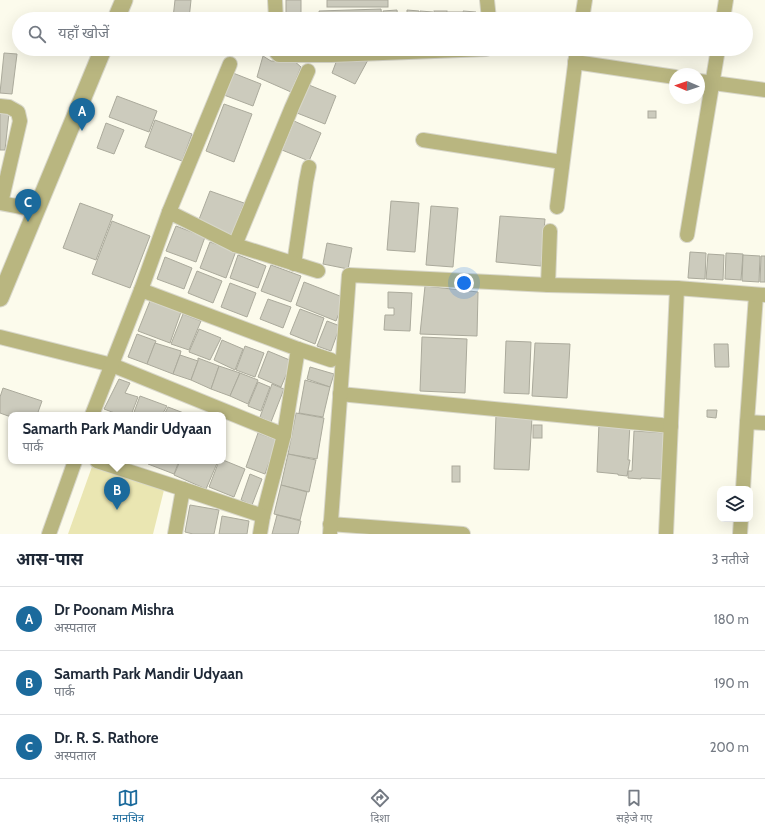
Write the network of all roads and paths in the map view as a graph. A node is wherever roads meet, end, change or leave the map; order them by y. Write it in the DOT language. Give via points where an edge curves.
graph roads {
  1 [pos="124,0"];
  2 [pos="275,0"];
  3 [pos="488,0"];
  4 [pos="585,0"];
  5 [pos="726,0"];
  6 [pos="119,12"];
  7 [pos="276,12"];
  8 [pos="489,12"];
  9 [pos="583,12"];
  10 [pos="724,12"];
  11 [pos="100,56"];
  12 [pos="576,56"];
  13 [pos="715,56"];
  14 [pos="230,64"];
  15 [pos="308,70"];
  16 [pos="669,76"];
  17 [pos="705,82"];
  18 [pos="765,90"];
  19 [pos="702,104"];
  20 [pos="0,106"];
  21 [pos="423,140"];
  22 [pos="562,162"];
  23 [pos="309,167"];
  24 [pos="0,203"];
  25 [pos="557,207"];
  26 [pos="37,210"];
  27 [pos="169,212"];
  28 [pos="550,231"];
  29 [pos="687,235"];
  30 [pos="235,246"];
  31 [pos="294,264"];
  32 [pos="318,271"];
  33 [pos="548,286"];
  34 [pos="677,288"];
  35 [pos="141,290"];
  36 [pos="761,295"];
  37 [pos="0,298"];
  38 [pos="0,337"];
  39 [pos="298,349"];
  40 [pos="331,360"];
  41 [pos="112,365"];
  42 [pos="340,394"];
  43 [pos="93,412"];
  44 [pos="747,422"];
  45 [pos="765,423"];
  46 [pos="671,426"];
  47 [pos="284,435"];
  48 [pos="74,464"];
  49 [pos="106,464"];
  50 [pos="743,486"];
  51 [pos="183,489"];
  52 [pos="264,516"];
  53 [pos="741,522"];
  54 [pos="330,529"];
  55 [pos="48,534"];
  56 [pos="175,534"];
  57 [pos="260,534"];
  58 [pos="463,534"];
  59 [pos="666,534"];
  60 [pos="740,534"];
  1 -- 6 [label="street"];
  2 -- 7 [label="street"];
  3 -- 8 [label="street"];
  4 -- 9 [label="street"];
  5 -- 10 [label="street"];
  11 -- 26 [label="street"];
  12 -- 16 [label="street"];
  12 -- 22 [label="street"];
  13 -- 17 [label="street"];
  14 -- 27 [label="street"];
  15 -- 30 [label="street"];
  17 -- 18 [label="street"];
  19 -- 29 [label="street"];
  20 -- 24 [label="street" via="18,112 20,121"];
  21 -- 22 [label="street"];
  22 -- 25 [label="street"];
  23 -- 31 [label="street"];
  24 -- 26 [label="street"];
  26 -- 37 [label="street"];
  27 -- 30 [label="street"];
  27 -- 35 [label="street"];
  28 -- 33 [label="street"];
  30 -- 31 [label="street"];
  31 -- 32 [label="street"];
  33 -- 34 [label="street"];
  33 -- 42 [label="street" via="349,275"];
  34 -- 36 [label="street"];
  34 -- 46 [label="street"];
  35 -- 39 [label="street"];
  35 -- 41 [label="street"];
  36 -- 44 [label="street"];
  38 -- 41 [label="street"];
  39 -- 40 [label="street"];
  39 -- 47 [label="street"];
  41 -- 43 [label="street"];
  41 -- 47 [label="street"];
  42 -- 46 [label="street"];
  42 -- 54 [label="street"];
  44 -- 45 [label="street"];
  44 -- 50 [label="street"];
  46 -- 59 [label="street"];
  47 -- 52 [label="street"];
  48 -- 55 [label="street"];
  49 -- 51 [label="street"];
  51 -- 52 [label="street"];
  51 -- 56 [label="street"];
  52 -- 57 [label="street"];
  53 -- 60 [label="street"];
  54 -- 58 [label="street"];
}
